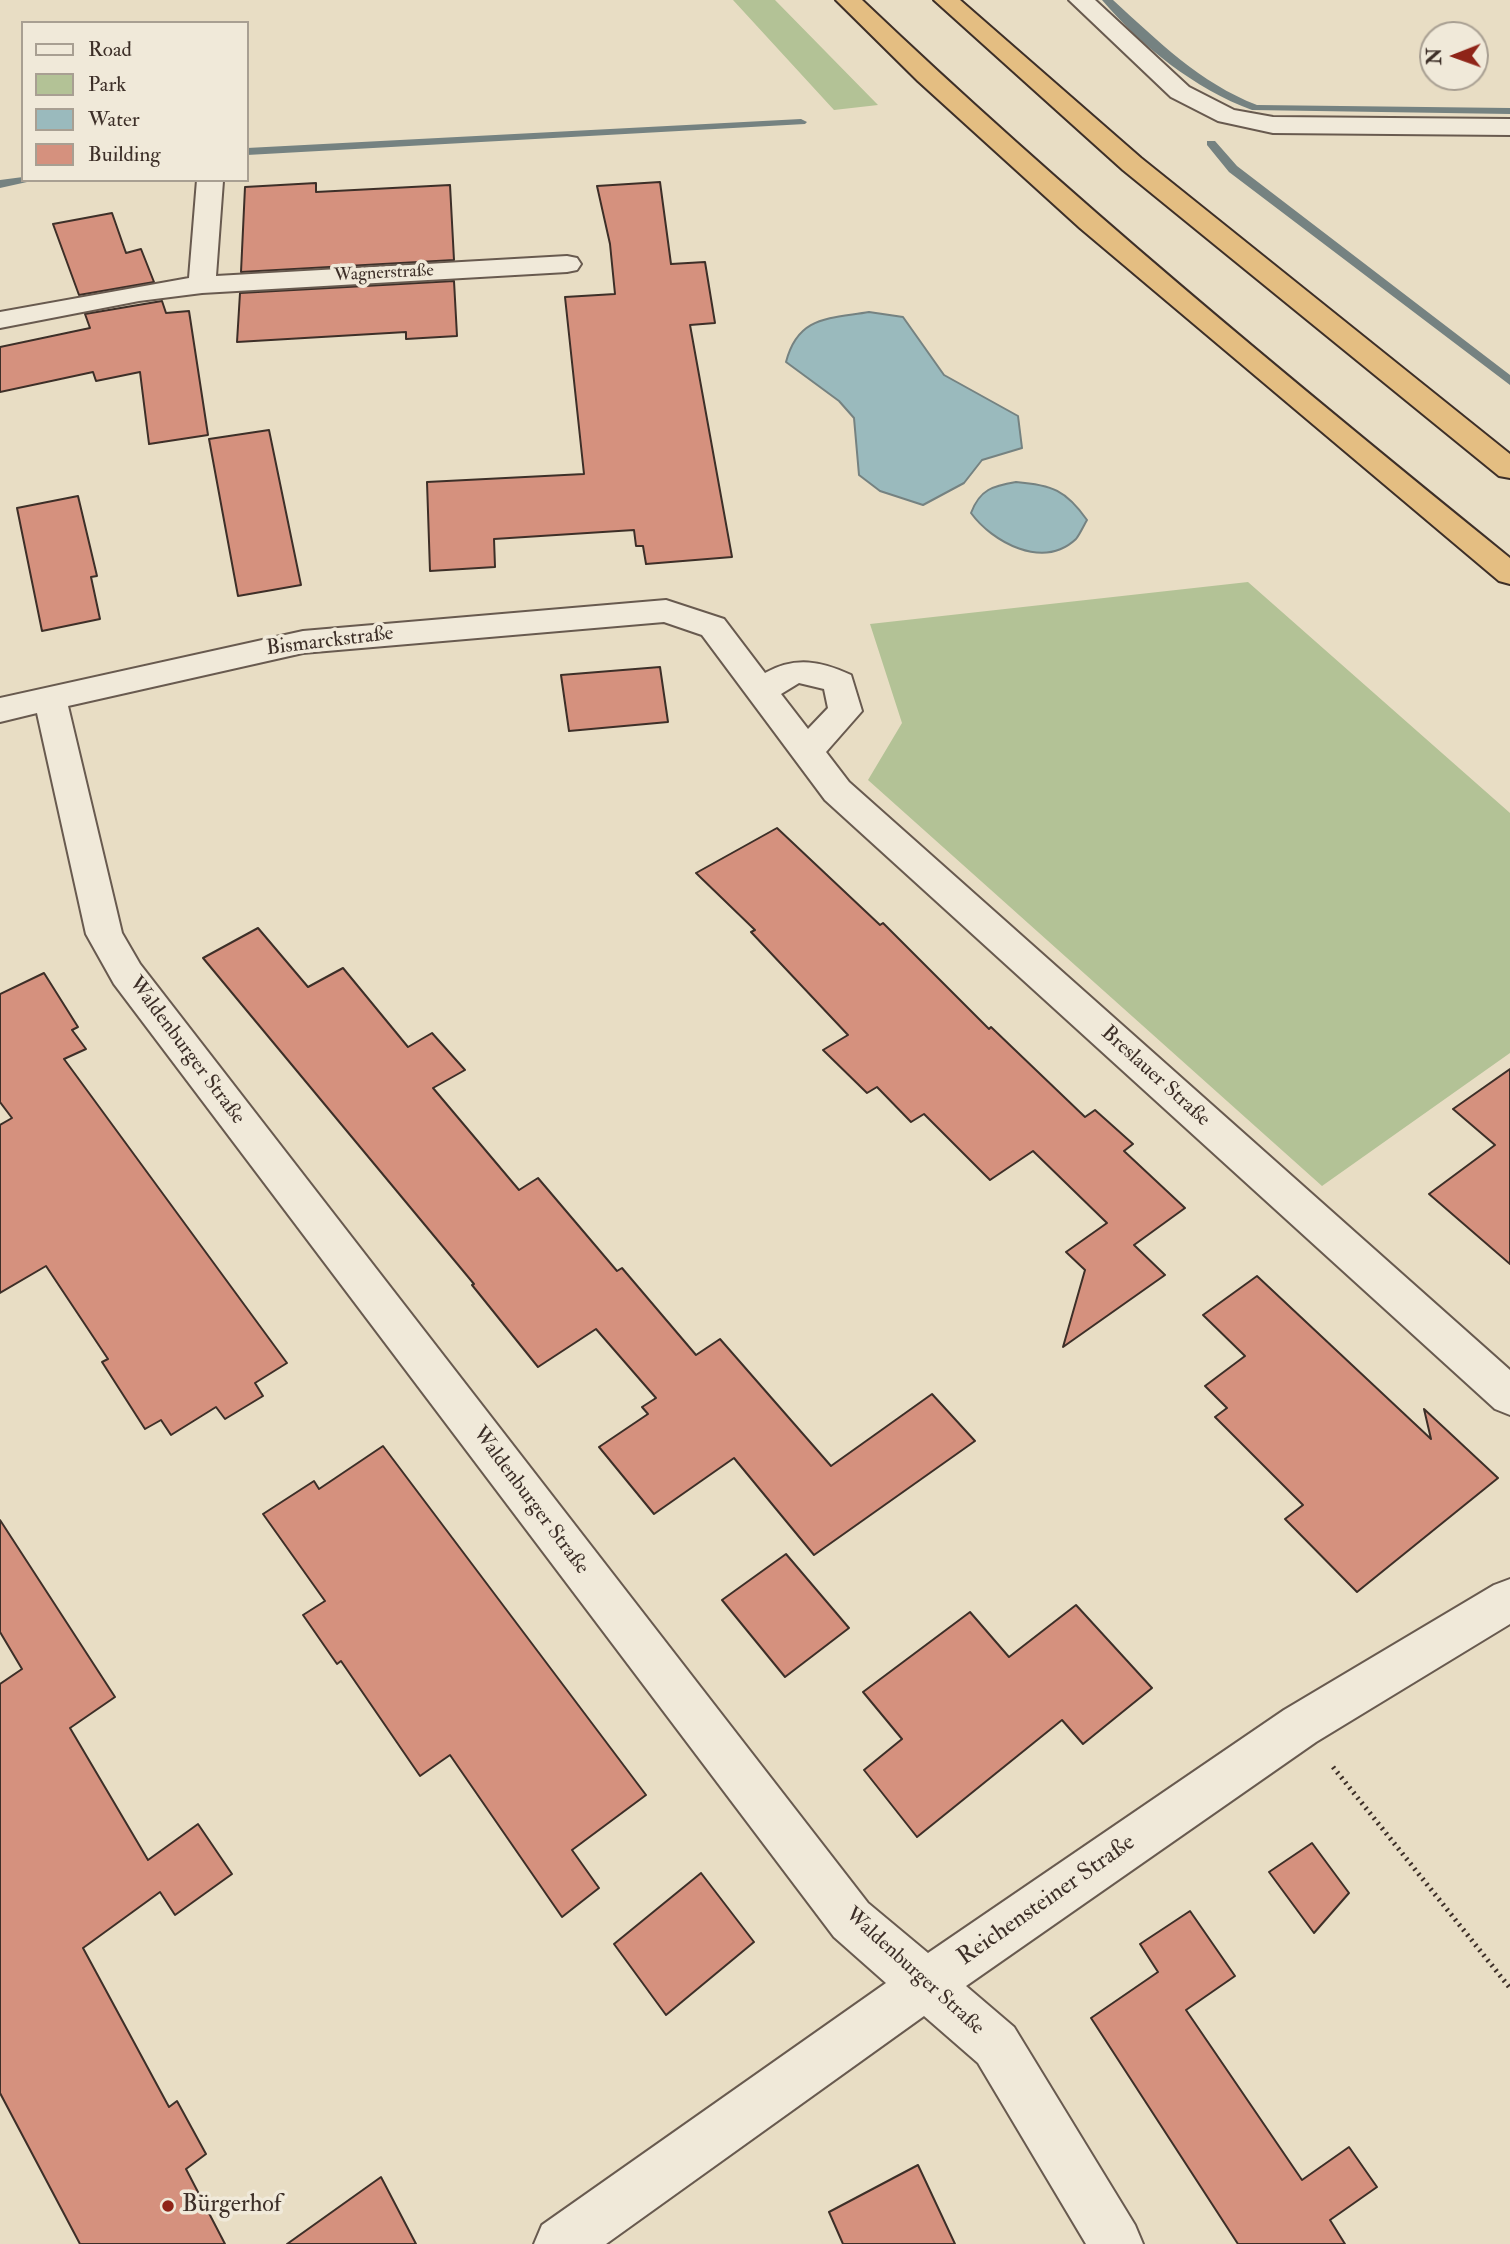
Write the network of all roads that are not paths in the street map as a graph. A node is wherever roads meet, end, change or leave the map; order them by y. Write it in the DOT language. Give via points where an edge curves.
graph roads {
  1 [pos="848,0"];
  2 [pos="946,0"];
  3 [pos="1081,0"];
  4 [pos="1510,127"];
  5 [pos="210,182"];
  6 [pos="567,264"];
  7 [pos="202,285"];
  8 [pos="0,320"];
  9 [pos="1510,469"];
  10 [pos="1510,574"];
  11 [pos="666,611"];
  12 [pos="762,691"];
  13 [pos="50,699"];
  14 [pos="0,710"];
  15 [pos="807,751"];
  16 [pos="1510,1396"];
  17 [pos="1510,1600"];
  18 [pos="925,1984"];
  19 [pos="561,2244"];
  20 [pos="1115,2244"];
  1 -- 10 [label="highway" via="1046,185"];
  2 -- 9 [label="highway" via="1132,164"];
  3 -- 4 [label="street" via="1180,92 1227,116 1273,125"];
  5 -- 7 [label="street"];
  6 -- 7 [label="street, Wagnerstraße"];
  7 -- 8 [label="street, Wagnerstraße"];
  11 -- 12 [label="street, Breslauer Straße" via="713,627"];
  11 -- 13 [label="street, Bismarckstraße" via="303,642"];
  12 -- 15 [label="street, Breslauer Straße"];
  12 -- 15 [label="street" via="787,673 819,673 839,684 845,710"];
  13 -- 14 [label="street, Bismarckstraße"];
  13 -- 18 [label="street, Waldenburger Straße" via="104,934 127,974 851,1920"];
  15 -- 16 [label="street, Breslauer Straße" via="837,791"];
  17 -- 18 [label="street, Reichensteiner Straße" via="1300,1726"];
  18 -- 19 [label="street, Reichensteiner Straße"];
  18 -- 20 [label="street, Waldenburger Straße" via="996,2045"];
}
